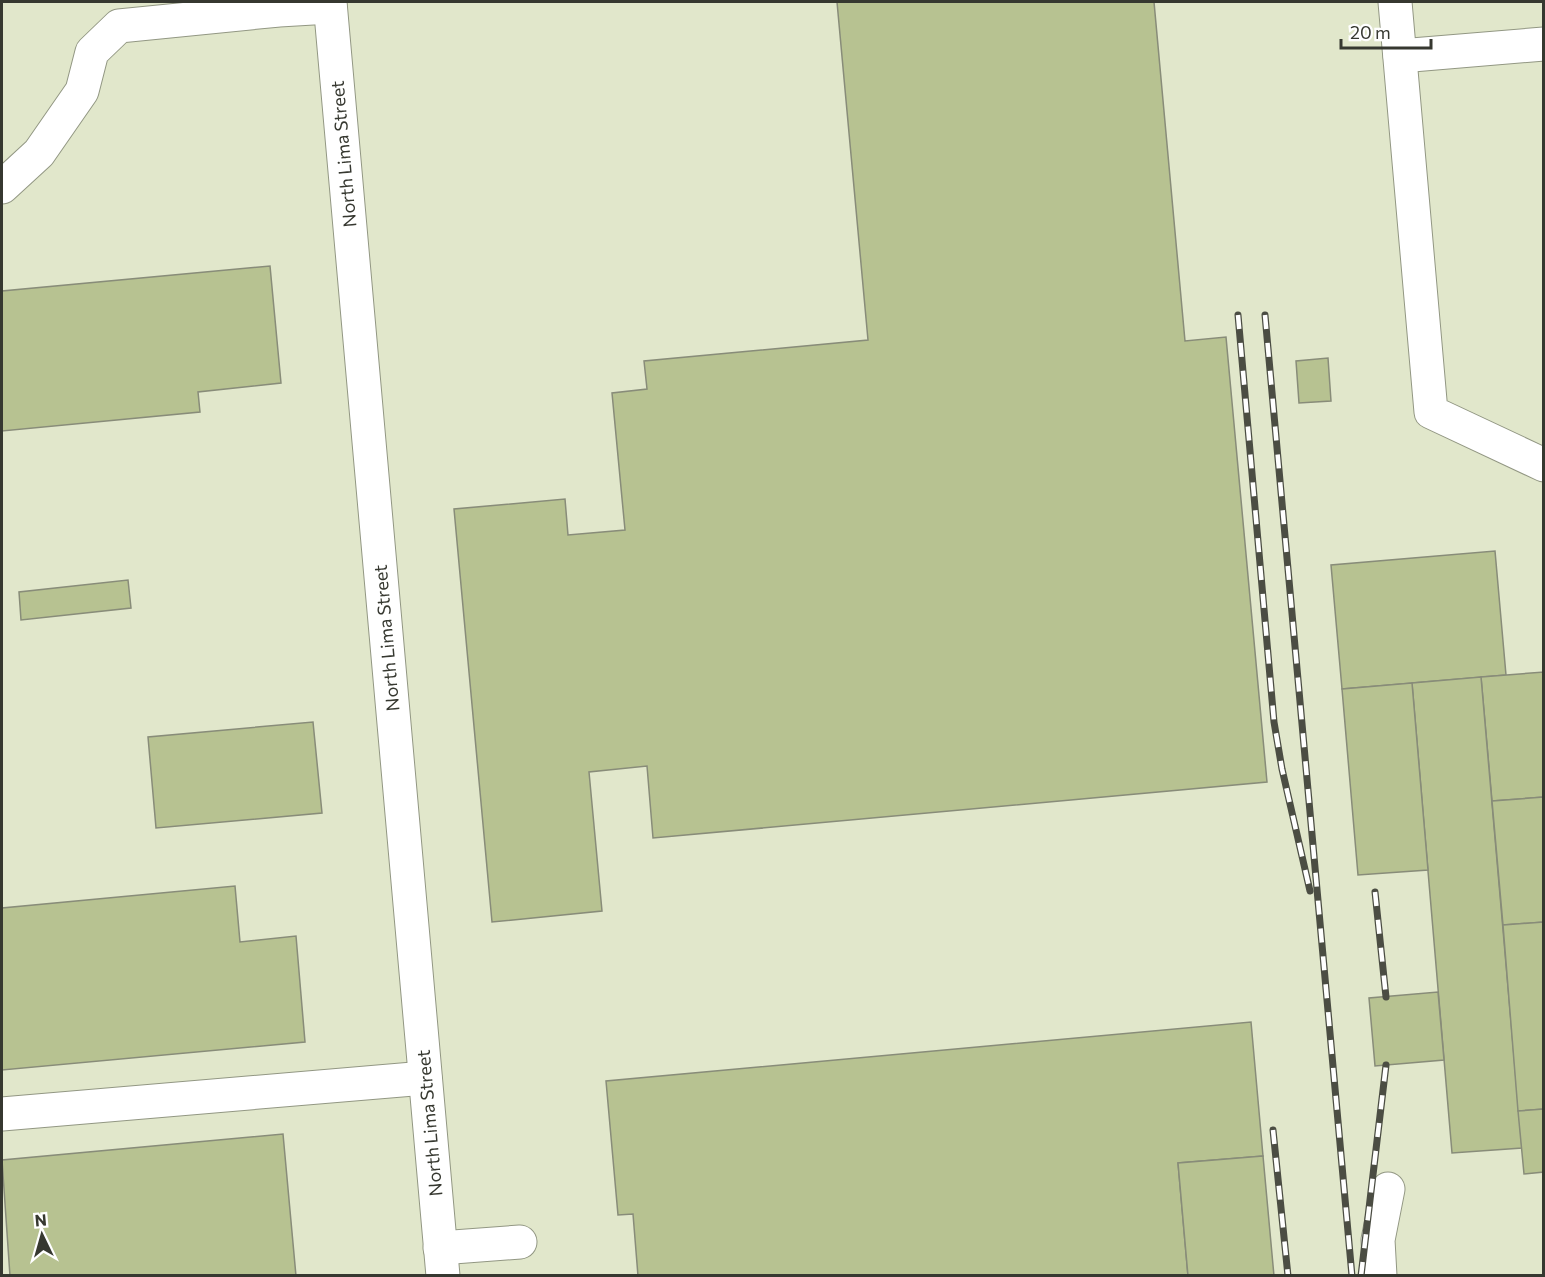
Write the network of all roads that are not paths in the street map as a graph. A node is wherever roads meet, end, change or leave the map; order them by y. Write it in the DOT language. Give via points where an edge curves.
graph roads {
  1 [pos="1395,2"];
  2 [pos="330,4"];
  3 [pos="1544,44"];
  4 [pos="1400,56"];
  5 [pos="2,187"];
  6 [pos="1544,465"];
  7 [pos="425,1078"];
  8 [pos="2,1114"];
  9 [pos="1388,1189"];
  10 [pos="520,1242"];
  11 [pos="441,1262"];
  12 [pos="1380,1275"];
  1 -- 4 [label="street"];
  2 -- 5 [label="street" via="119,26 93,52 82,91 39,153"];
  2 -- 7 [label="street, North Lima Street"];
  3 -- 4 [label="street"];
  4 -- 6 [label="street" via="1431,412"];
  7 -- 8 [label="street"];
  7 -- 11 [label="street, North Lima Street"];
  9 -- 12 [label="street" via="1378,1240"];
  10 -- 11 [label="street"];
}
